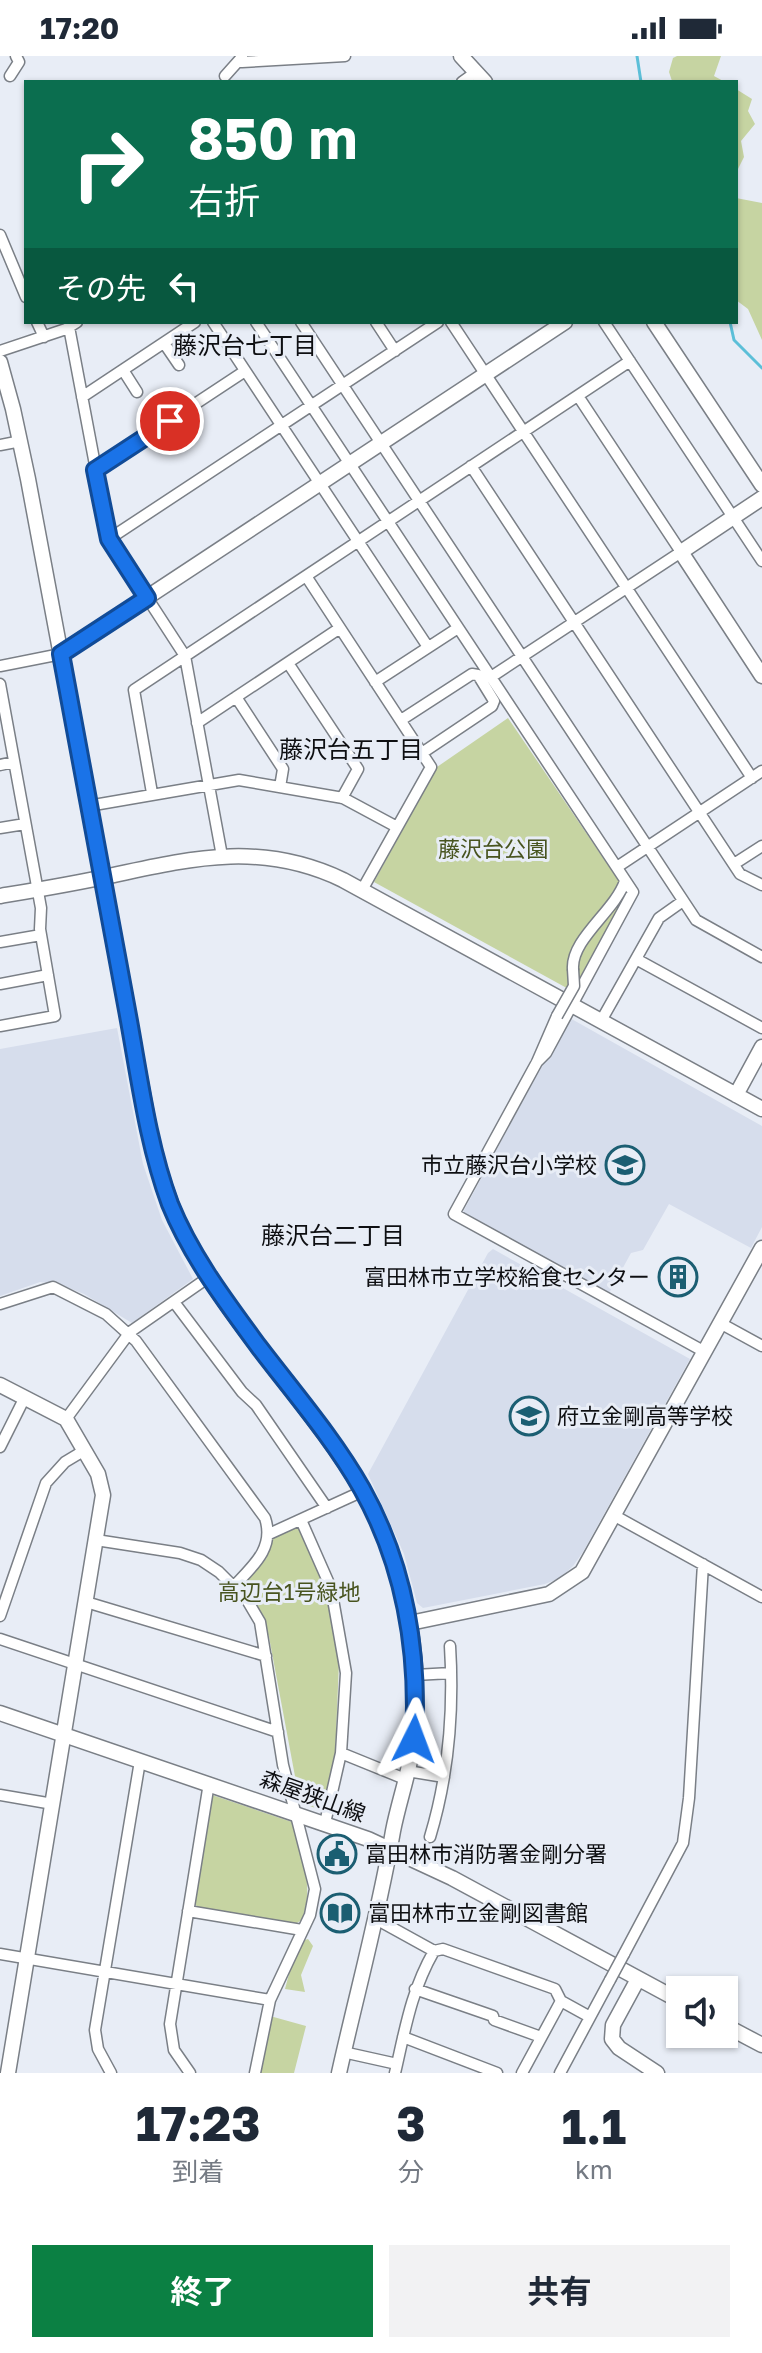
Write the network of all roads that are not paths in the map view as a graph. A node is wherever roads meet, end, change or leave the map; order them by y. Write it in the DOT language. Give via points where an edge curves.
graph roads {
  1 [pos="16,56"];
  2 [pos="242,56"];
  3 [pos="345,56"];
  4 [pos="461,56"];
  5 [pos="10,76"];
  6 [pos="225,76"];
  7 [pos="480,77"];
  8 [pos="0,235"];
  9 [pos="24,292"];
  10 [pos="38,324"];
  11 [pos="192,324"];
  12 [pos="216,324"];
  13 [pos="257,324"];
  14 [pos="302,324"];
  15 [pos="377,324"];
  16 [pos="435,324"];
  17 [pos="452,324"];
  18 [pos="562,324"];
  19 [pos="605,324"];
  20 [pos="655,324"];
  21 [pos="73,325"];
  22 [pos="44,337"];
  23 [pos="164,343"];
  24 [pos="0,351"];
  25 [pos="395,351"];
  26 [pos="630,361"];
  27 [pos="0,362"];
  28 [pos="179,365"];
  29 [pos="123,370"];
  30 [pos="245,371"];
  31 [pos="485,374"];
  32 [pos="343,385"];
  33 [pos="137,392"];
  34 [pos="578,396"];
  35 [pos="82,397"];
  36 [pos="312,405"];
  37 [pos="281,426"];
  38 [pos="524,432"];
  39 [pos="21,441"];
  40 [pos="381,443"];
  41 [pos="0,445"];
  42 [pos="350,463"];
  43 [pos="471,466"];
  44 [pos="95,470"];
  45 [pos="319,483"];
  46 [pos="762,485"];
  47 [pos="762,498"];
  48 [pos="419,501"];
  49 [pos="733,518"];
  50 [pos="388,521"];
  51 [pos="109,539"];
  52 [pos="357,542"];
  53 [pos="681,552"];
  54 [pos="762,561"];
  55 [pos="306,576"];
  56 [pos="626,587"];
  57 [pos="147,598"];
  58 [pos="574,621"];
  59 [pos="340,628"];
  60 [pos="458,628"];
  61 [pos="428,647"];
  62 [pos="61,654"];
  63 [pos="185,656"];
  64 [pos="522,656"];
  65 [pos="288,663"];
  66 [pos="0,666"];
  67 [pos="762,676"];
  68 [pos="491,677"];
  69 [pos="375,682"];
  70 [pos="0,684"];
  71 [pos="236,697"];
  72 [pos="401,720"];
  73 [pos="197,723"];
  74 [pos="422,753"];
  75 [pos="14,762"];
  76 [pos="0,765"];
  77 [pos="757,774"];
  78 [pos="209,786"];
  79 [pos="280,787"];
  80 [pos="152,793"];
  81 [pos="342,798"];
  82 [pos="88,806"];
  83 [pos="700,812"];
  84 [pos="25,824"];
  85 [pos="397,827"];
  86 [pos="0,828"];
  87 [pos="762,846"];
  88 [pos="647,847"];
  89 [pos="222,856"];
  90 [pos="734,864"];
  91 [pos="617,867"];
  92 [pos="101,878"];
  93 [pos="625,881"];
  94 [pos="762,885"];
  95 [pos="37,890"];
  96 [pos="362,890"];
  97 [pos="0,896"];
  98 [pos="683,901"];
  99 [pos="41,935"];
  100 [pos="0,942"];
  101 [pos="762,957"];
  102 [pos="636,959"];
  103 [pos="48,975"];
  104 [pos="0,984"];
  105 [pos="573,1006"];
  106 [pos="601,1021"];
  107 [pos="0,1026"];
  108 [pos="762,1028"];
  109 [pos="762,1047"];
  110 [pos="537,1062"];
  111 [pos="736,1095"];
  112 [pos="762,1109"];
  113 [pos="760,1258"];
  114 [pos="209,1277"];
  115 [pos="174,1302"];
  116 [pos="0,1304"];
  117 [pos="720,1323"];
  118 [pos="129,1334"];
  119 [pos="762,1346"];
  120 [pos="705,1352"];
  121 [pos="0,1385"];
  122 [pos="25,1397"];
  123 [pos="66,1419"];
  124 [pos="0,1447"];
  125 [pos="85,1450"];
  126 [pos="363,1491"];
  127 [pos="327,1508"];
  128 [pos="615,1516"];
  129 [pos="301,1520"];
  130 [pos="269,1534"];
  131 [pos="96,1540"];
  132 [pos="703,1564"];
  133 [pos="234,1586"];
  134 [pos="762,1597"];
  135 [pos="86,1602"];
  136 [pos="0,1616"];
  137 [pos="410,1623"];
  138 [pos="0,1639"];
  139 [pos="450,1646"];
  140 [pos="266,1656"];
  141 [pos="75,1665"];
  142 [pos="451,1673"];
  143 [pos="415,1675"];
  144 [pos="0,1713"];
  145 [pos="278,1732"];
  146 [pos="65,1735"];
  147 [pos="341,1753"];
  148 [pos="140,1761"];
  149 [pos="406,1775"];
  150 [pos="444,1777"];
  151 [pos="209,1783"];
  152 [pos="0,1795"];
  153 [pos="53,1804"];
  154 [pos="296,1813"];
  155 [pos="325,1823"];
  156 [pos="430,1837"];
  157 [pos="390,1849"];
  158 [pos="188,1911"];
  159 [pos="376,1919"];
  160 [pos="302,1930"];
  161 [pos="434,1951"];
  162 [pos="0,1954"];
  163 [pos="26,1959"];
  164 [pos="105,1972"];
  165 [pos="638,1979"];
  166 [pos="176,1984"];
  167 [pos="415,1989"];
  168 [pos="666,1994"];
  169 [pos="270,2000"];
  170 [pos="561,2001"];
  171 [pos="590,2017"];
  172 [pos="738,2032"];
  173 [pos="403,2037"];
  174 [pos="541,2037"];
  175 [pos="762,2045"];
  176 [pos="343,2052"];
  177 [pos="396,2069"];
  178 [pos="8,2073"];
  179 [pos="111,2073"];
  180 [pos="190,2073"];
  181 [pos="255,2073"];
  182 [pos="339,2073"];
  183 [pos="497,2073"];
  184 [pos="522,2073"];
  185 [pos="560,2073"];
  186 [pos="657,2073"];
  1 -- 5 [label="street" via="19,62"];
  2 -- 3 [label="street" via="242,62"];
  2 -- 6 [label="street"];
  4 -- 7 [label="street"];
  8 -- 9 [label="street"];
  10 -- 22 [label="street"];
  11 -- 23 [label="street"];
  12 -- 30 [label="street"];
  13 -- 36 [label="street"];
  14 -- 32 [label="street"];
  15 -- 25 [label="street"];
  16 -- 25 [label="street"];
  17 -- 31 [label="street"];
  18 -- 31 [label="street"];
  19 -- 26 [label="street"];
  20 -- 46 [label="street"];
  21 -- 22 [label="street"];
  21 -- 35 [label="street"];
  22 -- 24 [label="street"];
  23 -- 28 [label="street"];
  23 -- 29 [label="street"];
  25 -- 32 [label="street"];
  26 -- 34 [label="street"];
  26 -- 49 [label="street"];
  27 -- 39 [label="street"];
  29 -- 33 [label="street"];
  29 -- 35 [label="street"];
  30 -- 37 [label="street"];
  30 -- 44 [label="street"];
  31 -- 38 [label="street"];
  31 -- 40 [label="street"];
  32 -- 36 [label="street"];
  32 -- 40 [label="street"];
  34 -- 38 [label="street"];
  34 -- 53 [label="street"];
  35 -- 44 [label="street"];
  36 -- 37 [label="street"];
  36 -- 42 [label="street"];
  37 -- 45 [label="street"];
  37 -- 51 [label="street"];
  38 -- 43 [label="street"];
  38 -- 56 [label="street"];
  39 -- 41 [label="street"];
  39 -- 62 [label="street"];
  40 -- 42 [label="street"];
  40 -- 48 [label="street"];
  42 -- 45 [label="street"];
  42 -- 50 [label="street"];
  43 -- 48 [label="street"];
  43 -- 58 [label="street"];
  44 -- 51 [label="street"];
  45 -- 52 [label="street"];
  45 -- 57 [label="street"];
  47 -- 49 [label="street"];
  48 -- 50 [label="street"];
  48 -- 64 [label="street"];
  49 -- 53 [label="street"];
  49 -- 54 [label="street"];
  50 -- 52 [label="street"];
  50 -- 60 [label="street"];
  51 -- 57 [label="street"];
  52 -- 55 [label="street"];
  52 -- 61 [label="street"];
  53 -- 56 [label="street"];
  53 -- 67 [label="street"];
  55 -- 59 [label="street"];
  55 -- 63 [label="street"];
  56 -- 58 [label="street"];
  56 -- 77 [label="street"];
  57 -- 62 [label="street"];
  57 -- 63 [label="street"];
  58 -- 64 [label="street"];
  58 -- 83 [label="street"];
  59 -- 65 [label="street"];
  59 -- 69 [label="street"];
  60 -- 61 [label="street"];
  60 -- 68 [label="street"];
  61 -- 69 [label="street"];
  62 -- 66 [label="street"];
  62 -- 82 [label="street"];
  63 -- 73 [label="street"];
  63 -- 80 [label="street" via="134,690"];
  64 -- 68 [label="street"];
  64 -- 88 [label="street"];
  65 -- 71 [label="street"];
  65 -- 81 [label="street" via="358,769"];
  68 -- 91 [label="street"];
  69 -- 72 [label="street"];
  70 -- 75 [label="street"];
  71 -- 73 [label="street"];
  71 -- 79 [label="street" via="283,769"];
  72 -- 74 [label="street"];
  72 -- 74 [label="street" via="478,675 492,706"];
  73 -- 78 [label="street"];
  74 -- 85 [label="street" via="431,767"];
  75 -- 76 [label="street"];
  75 -- 84 [label="street"];
  77 -- 83 [label="street"];
  78 -- 79 [label="street" via="239,780"];
  78 -- 80 [label="street"];
  78 -- 89 [label="street"];
  79 -- 81 [label="street"];
  80 -- 82 [label="street"];
  81 -- 85 [label="street"];
  82 -- 92 [label="street"];
  83 -- 88 [label="street"];
  83 -- 90 [label="street"];
  84 -- 86 [label="street"];
  84 -- 95 [label="street"];
  85 -- 96 [label="street"];
  87 -- 90 [label="street"];
  88 -- 91 [label="street"];
  88 -- 98 [label="street"];
  89 -- 92 [label="street"];
  89 -- 96 [label="street" via="296,861"];
  90 -- 94 [label="street" via="740,874"];
  91 -- 93 [label="street"];
  92 -- 95 [label="street"];
  92 -- 114 [label="street" via="153,1148 170,1203"];
  93 -- 105 [label="street" via="633,892"];
  93 -- 110 [label="street, bridge" via="574,957 574,986"];
  95 -- 97 [label="street"];
  95 -- 99 [label="street"];
  96 -- 105 [label="street"];
  98 -- 101 [label="street" via="696,920"];
  98 -- 102 [label="street" via="659,918"];
  99 -- 100 [label="street"];
  99 -- 103 [label="street"];
  102 -- 106 [label="street"];
  102 -- 108 [label="street"];
  103 -- 104 [label="street"];
  103 -- 107 [label="street" via="55,1016"];
  105 -- 106 [label="street"];
  105 -- 110 [label="street"];
  106 -- 111 [label="street"];
  109 -- 111 [label="street"];
  110 -- 120 [label="street" via="454,1214"];
  111 -- 112 [label="street"];
  113 -- 117 [label="street"];
  114 -- 115 [label="street"];
  114 -- 126 [label="street"];
  115 -- 118 [label="street"];
  115 -- 127 [label="street"];
  116 -- 118 [label="street" via="53,1287 106,1314"];
  117 -- 119 [label="street"];
  117 -- 120 [label="street"];
  118 -- 123 [label="street"];
  118 -- 130 [label="street" via="260,1508"];
  120 -- 128 [label="street"];
  121 -- 122 [label="street"];
  122 -- 123 [label="street"];
  122 -- 124 [label="street"];
  123 -- 125 [label="street"];
  125 -- 131 [label="street" via="102,1485"];
  125 -- 136 [label="street" via="46,1483"];
  126 -- 127 [label="street"];
  126 -- 137 [label="street" via="391,1552"];
  127 -- 129 [label="street"];
  128 -- 132 [label="street"];
  128 -- 137 [label="street" via="582,1572 561,1589"];
  129 -- 130 [label="street"];
  129 -- 147 [label="street" via="331,1588 346,1673"];
  130 -- 133 [label="street" via="262,1554"];
  131 -- 133 [label="street" via="192,1556"];
  131 -- 135 [label="street"];
  132 -- 134 [label="street"];
  132 -- 171 [label="street, bridge" via="683,1843"];
  133 -- 140 [label="street" via="256,1611"];
  135 -- 140 [label="street"];
  135 -- 141 [label="street"];
  137 -- 143 [label="street"];
  138 -- 141 [label="street"];
  139 -- 142 [label="street"];
  140 -- 145 [label="street"];
  141 -- 145 [label="street"];
  141 -- 146 [label="street"];
  142 -- 143 [label="street"];
  142 -- 150 [label="street"];
  143 -- 149 [label="street" via="414,1739"];
  144 -- 146 [label="street, 森屋狭山線"];
  145 -- 154 [label="street"];
  146 -- 148 [label="street, 森屋狭山線"];
  146 -- 153 [label="street"];
  147 -- 149 [label="street"];
  147 -- 155 [label="street"];
  148 -- 151 [label="street, 森屋狭山線"];
  148 -- 164 [label="street"];
  149 -- 150 [label="street"];
  149 -- 157 [label="street"];
  150 -- 156 [label="street"];
  151 -- 154 [label="street, 森屋狭山線"];
  151 -- 158 [label="street"];
  152 -- 153 [label="street"];
  153 -- 163 [label="street"];
  154 -- 155 [label="street, 森屋狭山線"];
  154 -- 160 [label="street" via="315,1889"];
  155 -- 157 [label="street, 森屋狭山線"];
  157 -- 159 [label="street"];
  157 -- 165 [label="street, 森屋狭山線"];
  158 -- 160 [label="street"];
  158 -- 166 [label="street"];
  159 -- 161 [label="street"];
  159 -- 176 [label="street"];
  160 -- 169 [label="street"];
  161 -- 167 [label="street"];
  161 -- 170 [label="street" via="443,1949 555,1989"];
  162 -- 163 [label="street"];
  163 -- 164 [label="street"];
  163 -- 178 [label="street"];
  164 -- 166 [label="street"];
  164 -- 179 [label="street" via="96,2040"];
  165 -- 168 [label="street, 森屋狭山線"];
  165 -- 186 [label="street" via="613,2025 612,2039"];
  166 -- 169 [label="street"];
  166 -- 180 [label="street" via="169,2033"];
  167 -- 173 [label="street"];
  167 -- 174 [label="street"];
  169 -- 181 [label="street"];
  170 -- 171 [label="street"];
  170 -- 174 [label="street"];
  171 -- 185 [label="street"];
  172 -- 175 [label="street"];
  173 -- 177 [label="street"];
  173 -- 183 [label="street"];
  174 -- 184 [label="street"];
  176 -- 177 [label="street"];
  176 -- 182 [label="street"];
}
